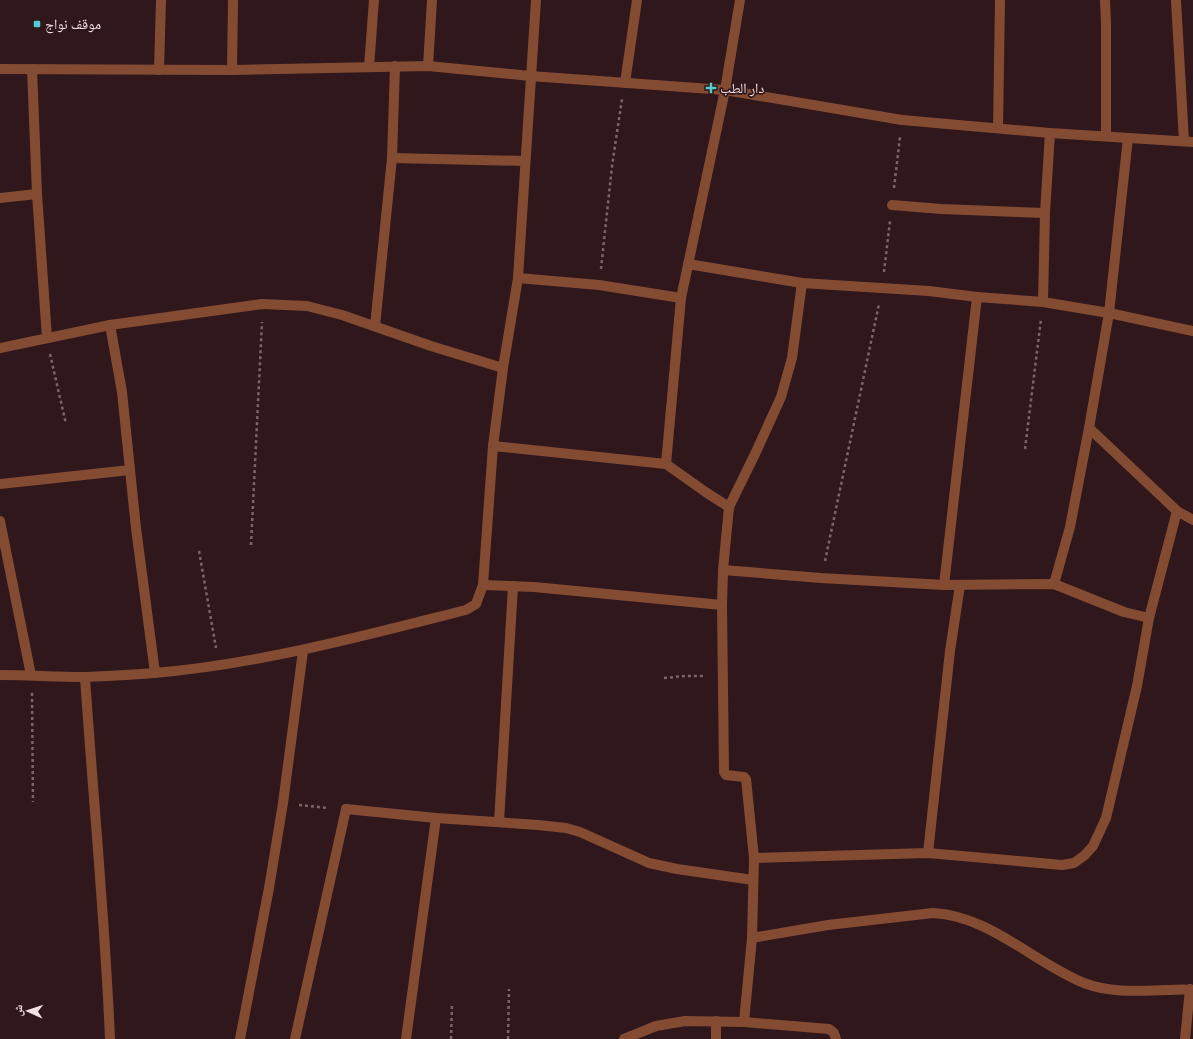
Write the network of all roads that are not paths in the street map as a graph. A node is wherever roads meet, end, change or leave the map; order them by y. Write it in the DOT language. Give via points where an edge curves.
graph roads {
  1 [pos="161,0"];
  2 [pos="233,0"];
  3 [pos="374,0"];
  4 [pos="432,0"];
  5 [pos="536,0"];
  6 [pos="637,0"];
  7 [pos="740,0"];
  8 [pos="1000,0"];
  9 [pos="1105,0"];
  10 [pos="1176,0"];
  11 [pos="395,66"];
  12 [pos="428,66"];
  13 [pos="369,67"];
  14 [pos="0,69"];
  15 [pos="32,69"];
  16 [pos="159,70"];
  17 [pos="232,70"];
  18 [pos="530,76"];
  19 [pos="625,83"];
  20 [pos="724,90"];
  21 [pos="998,128"];
  22 [pos="1050,133"];
  23 [pos="1106,136"];
  24 [pos="1128,138"];
  25 [pos="1188,141"];
  26 [pos="392,158"];
  27 [pos="525,161"];
  28 [pos="37,194"];
  29 [pos="0,198"];
  30 [pos="892,205"];
  31 [pos="1045,213"];
  32 [pos="688,264"];
  33 [pos="518,278"];
  34 [pos="802,283"];
  35 [pos="977,297"];
  36 [pos="681,298"];
  37 [pos="1043,302"];
  38 [pos="1109,314"];
  39 [pos="110,325"];
  40 [pos="374,326"];
  41 [pos="1193,331"];
  42 [pos="47,338"];
  43 [pos="0,348"];
  44 [pos="503,368"];
  45 [pos="1090,428"];
  46 [pos="493,446"];
  47 [pos="666,464"];
  48 [pos="130,470"];
  49 [pos="0,484"];
  50 [pos="729,507"];
  51 [pos="1177,511"];
  52 [pos="1193,520"];
  53 [pos="0,521"];
  54 [pos="723,570"];
  55 [pos="960,584"];
  56 [pos="1054,584"];
  57 [pos="483,585"];
  58 [pos="944,585"];
  59 [pos="512,586"];
  60 [pos="722,605"];
  61 [pos="1149,618"];
  62 [pos="303,651"];
  63 [pos="155,673"];
  64 [pos="0,675"];
  65 [pos="31,675"];
  66 [pos="85,677"];
  67 [pos="436,818"];
  68 [pos="499,822"];
  69 [pos="928,853"];
  70 [pos="754,858"];
  71 [pos="753,880"];
  72 [pos="752,938"];
  73 [pos="1192,989"];
  74 [pos="716,1021"];
  75 [pos="744,1022"];
  76 [pos="110,1039"];
  77 [pos="240,1039"];
  78 [pos="295,1039"];
  79 [pos="406,1039"];
  80 [pos="624,1039"];
  81 [pos="716,1039"];
  82 [pos="836,1039"];
  83 [pos="1185,1039"];
  1 -- 16 [label="street"];
  2 -- 17 [label="street"];
  3 -- 13 [label="street"];
  4 -- 12 [label="street"];
  5 -- 18 [label="street"];
  6 -- 19 [label="street"];
  7 -- 20 [label="street"];
  8 -- 21 [label="street"];
  9 -- 23 [label="street"];
  10 -- 25 [label="street"];
  11 -- 12 [label="street"];
  11 -- 13 [label="street"];
  11 -- 26 [label="street"];
  12 -- 18 [label="street"];
  13 -- 17 [label="street"];
  14 -- 15 [label="street"];
  15 -- 16 [label="street"];
  15 -- 28 [label="street"];
  16 -- 17 [label="street"];
  18 -- 19 [label="street"];
  18 -- 27 [label="street"];
  19 -- 20 [label="street"];
  20 -- 21 [label="street" via="902,120"];
  20 -- 32 [label="street"];
  21 -- 22 [label="street"];
  22 -- 23 [label="street"];
  22 -- 31 [label="street"];
  23 -- 24 [label="street"];
  24 -- 25 [label="street"];
  24 -- 38 [label="street"];
  26 -- 27 [label="street"];
  26 -- 40 [label="street"];
  27 -- 33 [label="street"];
  28 -- 29 [label="street"];
  28 -- 42 [label="street"];
  30 -- 31 [label="street"];
  31 -- 37 [label="street"];
  32 -- 34 [label="street"];
  32 -- 36 [label="street"];
  33 -- 36 [label="street" via="599,285"];
  33 -- 44 [label="street"];
  34 -- 35 [label="street" via="929,291"];
  34 -- 50 [label="street" via="792,358 781,397"];
  35 -- 37 [label="street"];
  35 -- 58 [label="street"];
  36 -- 47 [label="street"];
  37 -- 38 [label="street"];
  38 -- 41 [label="street"];
  38 -- 45 [label="street"];
  39 -- 40 [label="street" via="262,304 306,306"];
  39 -- 42 [label="street"];
  39 -- 48 [label="street" via="122,392"];
  40 -- 44 [label="street"];
  42 -- 43 [label="street"];
  44 -- 46 [label="street"];
  45 -- 51 [label="street"];
  45 -- 56 [label="street" via="1070,526"];
  46 -- 47 [label="street"];
  46 -- 57 [label="street"];
  47 -- 50 [label="street"];
  48 -- 49 [label="street"];
  48 -- 63 [label="street"];
  50 -- 54 [label="street"];
  51 -- 52 [label="street"];
  51 -- 61 [label="street"];
  53 -- 65 [label="street"];
  54 -- 58 [label="street"];
  54 -- 60 [label="street"];
  55 -- 56 [label="street"];
  55 -- 58 [label="street"];
  55 -- 69 [label="street" via="950,651"];
  56 -- 61 [label="street" via="1124,612"];
  57 -- 59 [label="street"];
  57 -- 62 [label="street" via="476,604 466,610"];
  59 -- 60 [label="street"];
  59 -- 68 [label="street"];
  60 -- 70 [label="street" via="724,772 728,776 746,779"];
  61 -- 69 [label="street" via="1137,686 1106,818 1093,846 1085,855 1074,863 1062,865"];
  62 -- 63 [label="street"];
  62 -- 77 [label="street" via="283,803"];
  63 -- 66 [label="street"];
  64 -- 65 [label="street"];
  65 -- 66 [label="street"];
  66 -- 76 [label="street"];
  67 -- 68 [label="street"];
  67 -- 78 [label="street" via="346,809"];
  67 -- 79 [label="street"];
  68 -- 71 [label="street" via="566,828 649,862 677,869"];
  69 -- 70 [label="street"];
  70 -- 71 [label="street"];
  71 -- 72 [label="street"];
  72 -- 73 [label="street" via="835,924 933,912 944,913 986,928 1068,975 1100,988 1135,991"];
  72 -- 75 [label="street"];
  73 -- 83 [label="street"];
  74 -- 75 [label="street"];
  74 -- 80 [label="street" via="670,1023"];
  74 -- 81 [label="street"];
  75 -- 82 [label="street" via="828,1029 834,1033"];
}
